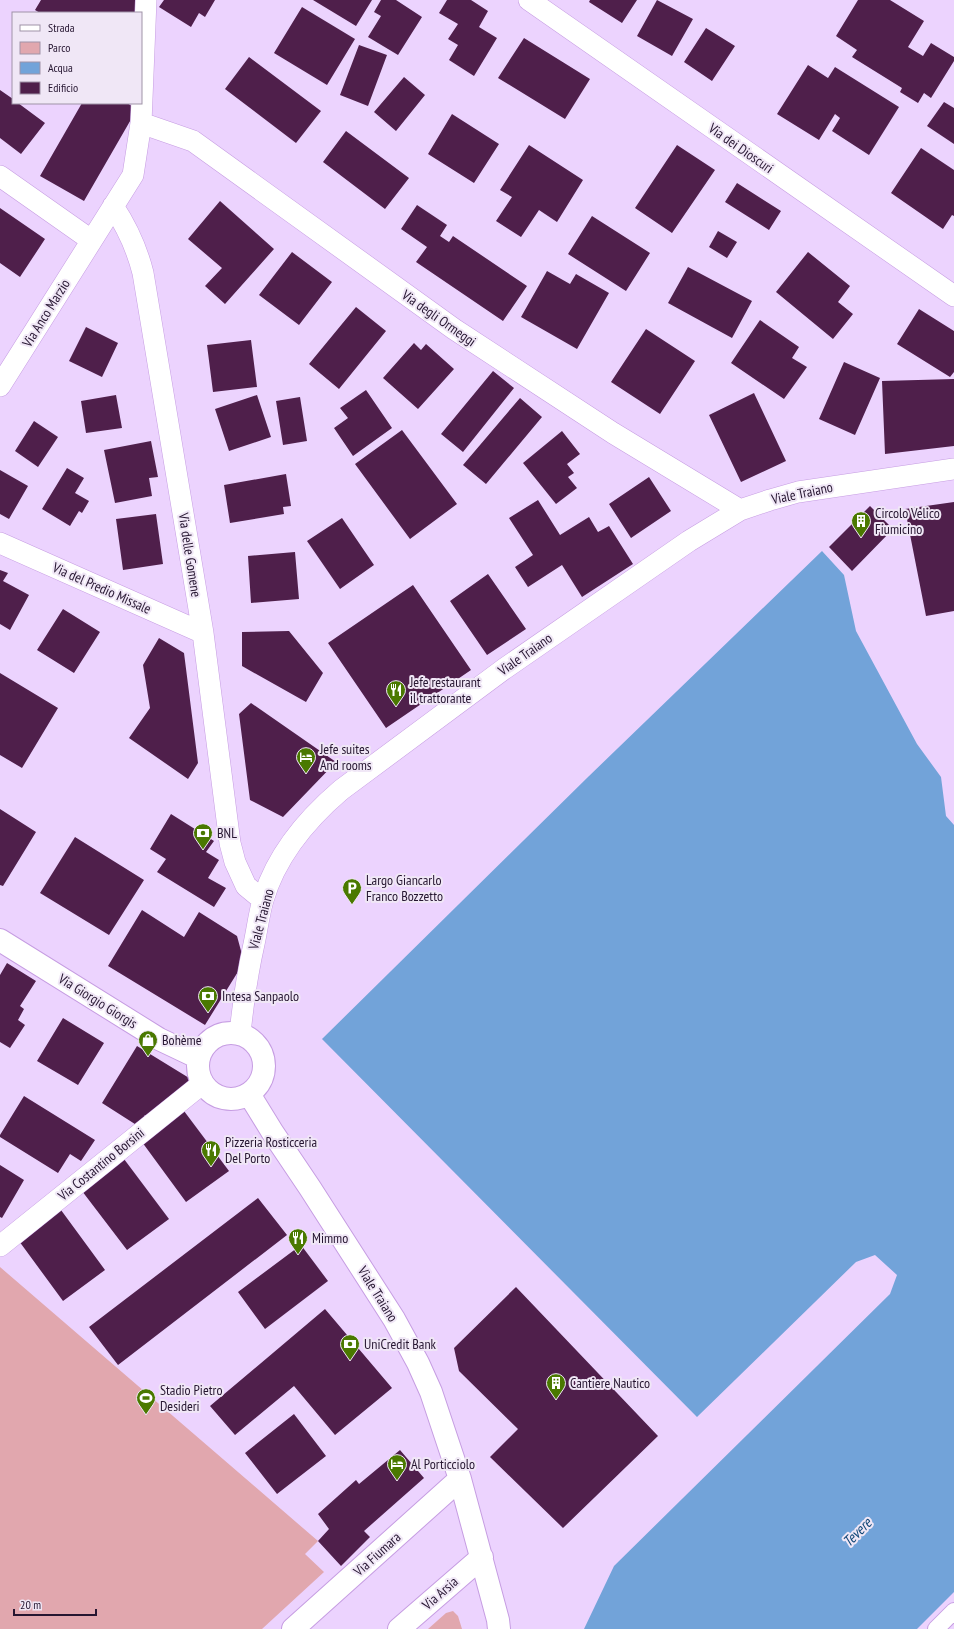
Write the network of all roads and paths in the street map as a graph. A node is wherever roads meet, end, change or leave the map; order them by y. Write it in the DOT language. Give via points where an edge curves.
graph roads {
  1 [pos="146,0"];
  2 [pos="528,0"];
  3 [pos="142,123"];
  4 [pos="0,176"];
  5 [pos="113,206"];
  6 [pos="91,240"];
  7 [pos="954,296"];
  8 [pos="0,386"];
  9 [pos="954,469"];
  10 [pos="740,510"];
  11 [pos="0,543"];
  12 [pos="203,634"];
  13 [pos="263,900"];
  14 [pos="0,940"];
  15 [pos="240,1034"];
  16 [pos="199,1058"];
  17 [pos="203,1083"];
  18 [pos="249,1094"];
  19 [pos="0,1246"];
  20 [pos="460,1479"];
  21 [pos="482,1557"];
  22 [pos="954,1611"];
  23 [pos="293,1629"];
  24 [pos="399,1629"];
  25 [pos="499,1629"];
  26 [pos="936,1629"];
  1 -- 3 [label="street"];
  2 -- 7 [label="street, Via dei Dioscuri"];
  3 -- 5 [label="street, Via Anco Marzio" via="133,175"];
  3 -- 10 [label="street, Via degli Ormeggi" via="193,141 454,329 613,433"];
  4 -- 6 [label="street"];
  5 -- 6 [label="street, Via Anco Marzio"];
  5 -- 12 [label="street, Via delle Gomene" via="130,235 143,273"];
  6 -- 8 [label="street, Via Anco Marzio"];
  9 -- 10 [label="street, Viale Traiano" via="804,491"];
  10 -- 13 [label="street, Viale Traiano" via="695,537 504,669 342,790 319,810 297,836 279,864"];
  11 -- 12 [label="street, Via del Predio Missale"];
  12 -- 13 [label="street, Via delle Gomene" via="232,853 246,886"];
  13 -- 15 [label="street, Viale Traiano" via="245,985"];
  14 -- 16 [label="street, Via Giorgio Giorgis" via="159,1039"];
  15 -- 16 [label="street" via="219,1035 210,1040"];
  15 -- 18 [label="street" via="258,1046 264,1066 262,1077"];
  16 -- 17 [label="street" via="199,1075"];
  17 -- 18 [label="street" via="219,1097 240,1098"];
  17 -- 19 [label="street, Via Costantino Borsini"];
  18 -- 20 [label="street, Viale Traiano" via="385,1304 409,1346 431,1392"];
  20 -- 21 [label="street, Viale Traiano"];
  20 -- 23 [label="street, Via Fiumara"];
  21 -- 24 [label="street, Via Arsia"];
  21 -- 25 [label="street, Viale Traiano"];
  22 -- 26 [label="street"];
}
